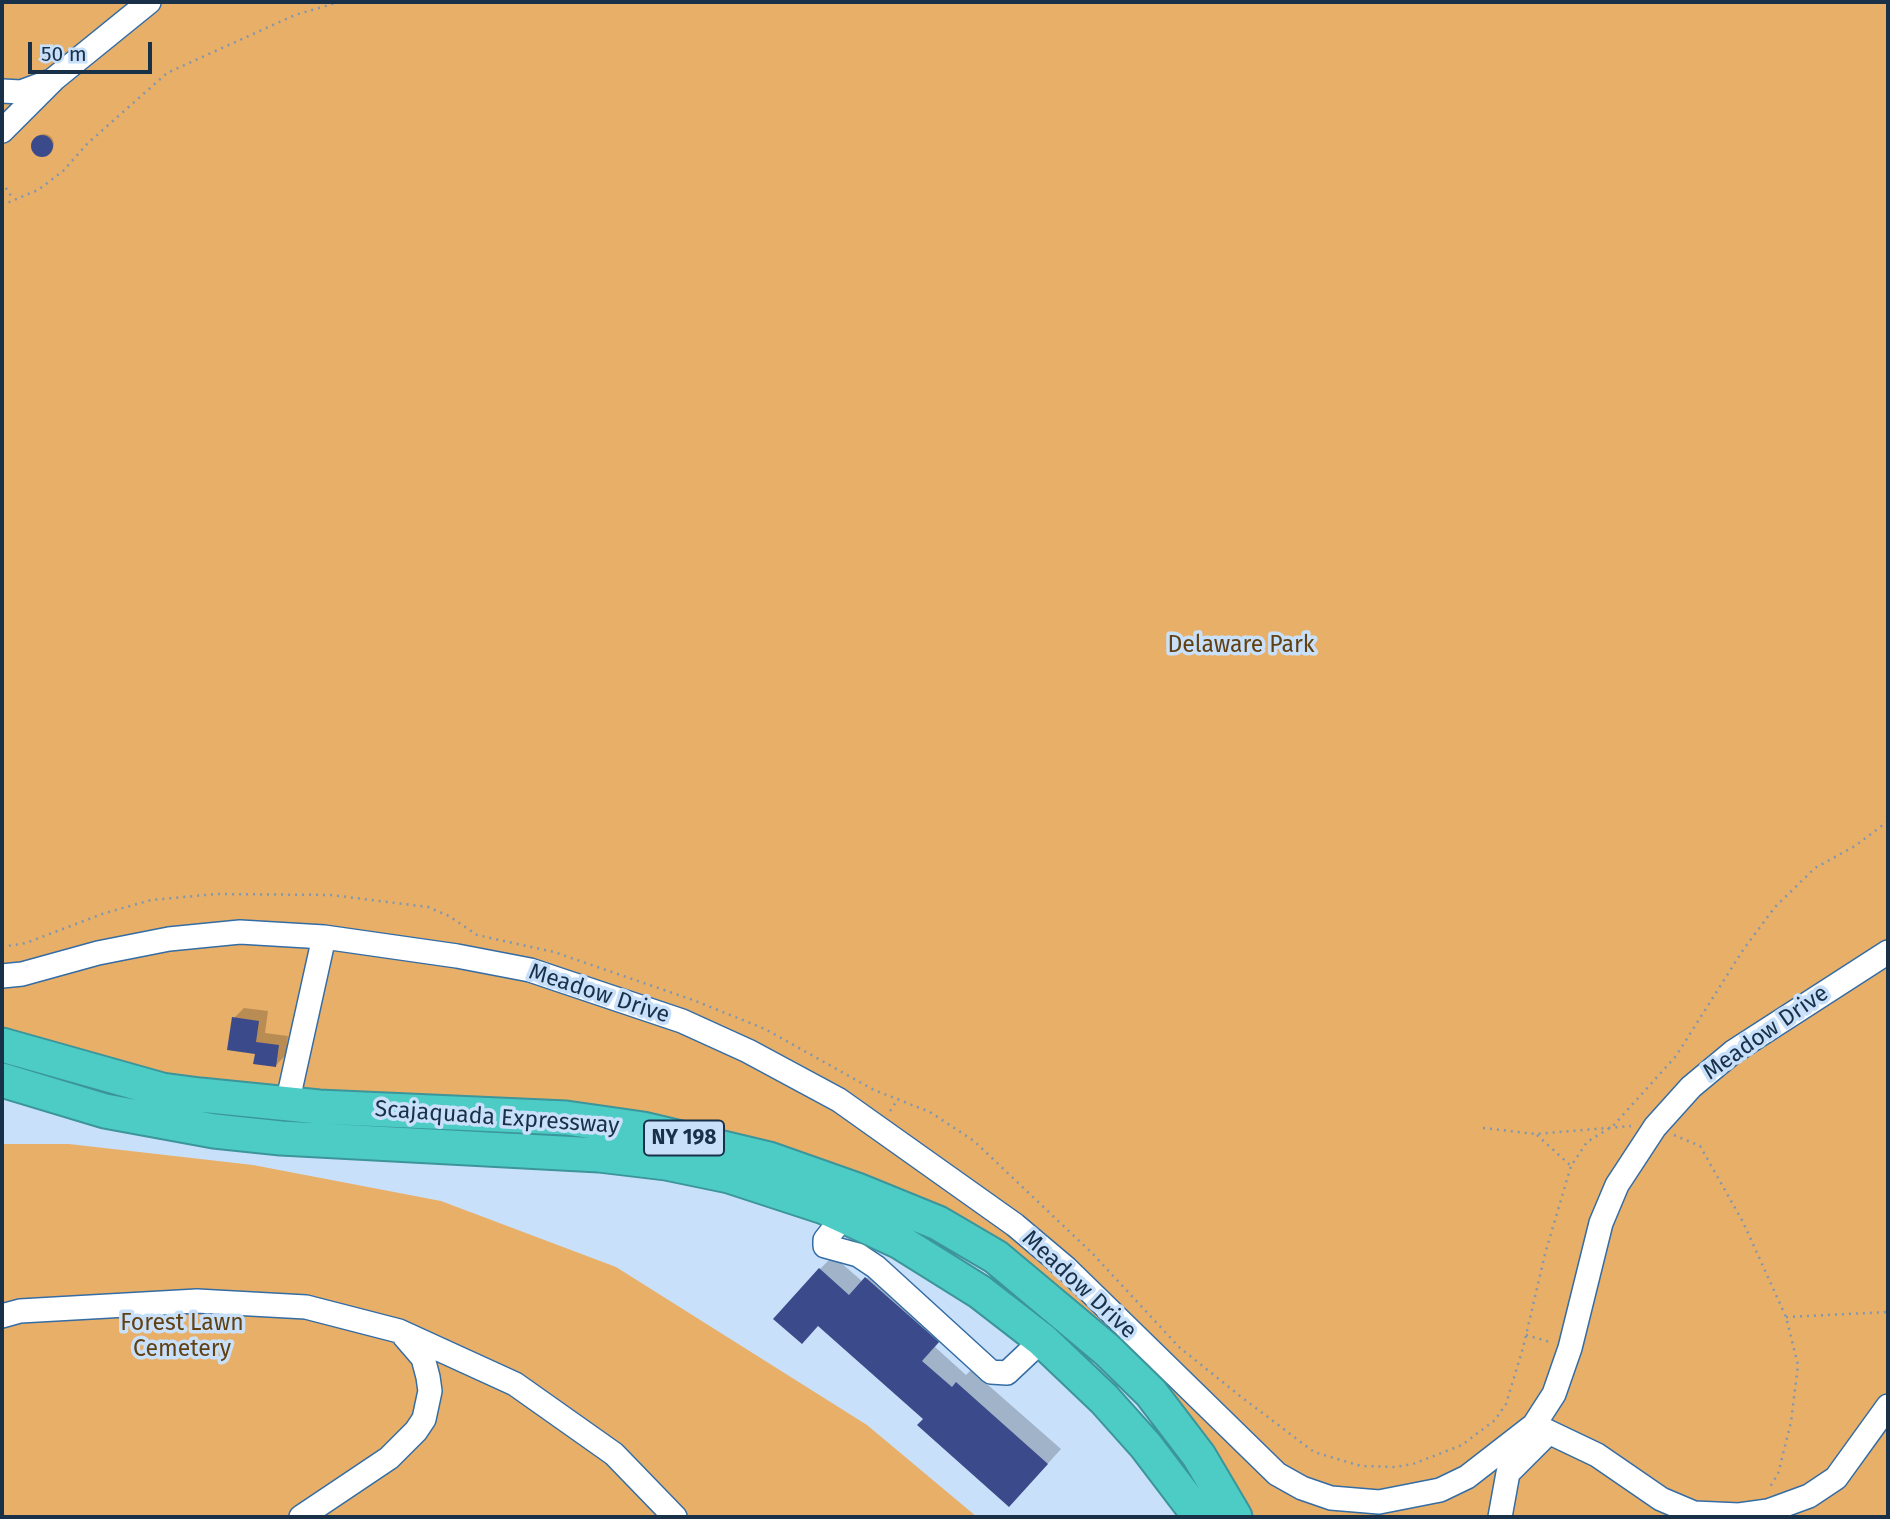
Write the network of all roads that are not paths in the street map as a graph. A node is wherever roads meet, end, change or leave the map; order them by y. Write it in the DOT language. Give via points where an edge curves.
graph roads {
  1 [pos="149,2"];
  2 [pos="54,79"];
  3 [pos="2,91"];
  4 [pos="2,131"];
  5 [pos="324,937"];
  6 [pos="1888,952"];
  7 [pos="2,976"];
  8 [pos="2,1045"];
  9 [pos="2,1080"];
  10 [pos="2,1088"];
  11 [pos="54,1096"];
  12 [pos="287,1104"];
  13 [pos="844,1216"];
  14 [pos="2,1316"];
  15 [pos="399,1331"];
  16 [pos="1042,1340"];
  17 [pos="1888,1406"];
  18 [pos="1541,1428"];
  19 [pos="1379,1502"];
  20 [pos="301,1517"];
  21 [pos="674,1517"];
  22 [pos="1200,1517"];
  23 [pos="1235,1517"];
  24 [pos="1402,1517"];
  25 [pos="1500,1517"];
  1 -- 2 [label="street"];
  2 -- 3 [label="street" via="21,92"];
  2 -- 4 [label="street"];
  5 -- 7 [label="street, Meadow Drive" via="240,932 169,939"];
  5 -- 12 [label="street"];
  5 -- 19 [label="street, Meadow Drive" via="506,965 610,995 682,1021 817,1087 1015,1225 1066,1268 1277,1474 1331,1498"];
  6 -- 18 [label="street, Meadow Drive" via="1734,1052 1691,1087 1655,1127 1617,1185 1601,1223 1570,1348"];
  8 -- 12 [label="highway, Scajaquada Expressway / NY 198" via="162,1090"];
  9 -- 11 [label="highway, Scajaquada Expressway / NY 198"];
  10 -- 11 [label="highway"];
  11 -- 13 [label="highway, Scajaquada Expressway / NY 198" via="105,1111 214,1131 666,1163 729,1176"];
  12 -- 23 [label="highway, Scajaquada Expressway / NY 198" via="566,1118 643,1129 769,1158 938,1223 996,1257 1125,1367 1151,1393 1199,1457"];
  13 -- 16 [label="highway, Scajaquada Expressway / NY 198" via="900,1241 980,1292"];
  13 -- 16 [label="street" via="825,1246 858,1255 876,1267 991,1372 1007,1373"];
  14 -- 15 [label="street" via="20,1311 197,1301 306,1307"];
  15 -- 20 [label="street" via="423,1357 430,1391 424,1419 388,1458"];
  15 -- 21 [label="street" via="515,1384 614,1454"];
  16 -- 22 [label="highway, Scajaquada Expressway / NY 198" via="1121,1418"];
  17 -- 18 [label="street" via="1836,1478 1809,1496 1753,1513 1694,1513 1661,1499 1597,1455"];
  18 -- 19 [label="street, Meadow Drive" via="1440,1490"];
  18 -- 25 [label="street" via="1508,1473"];
  19 -- 24 [label="street"];
}
